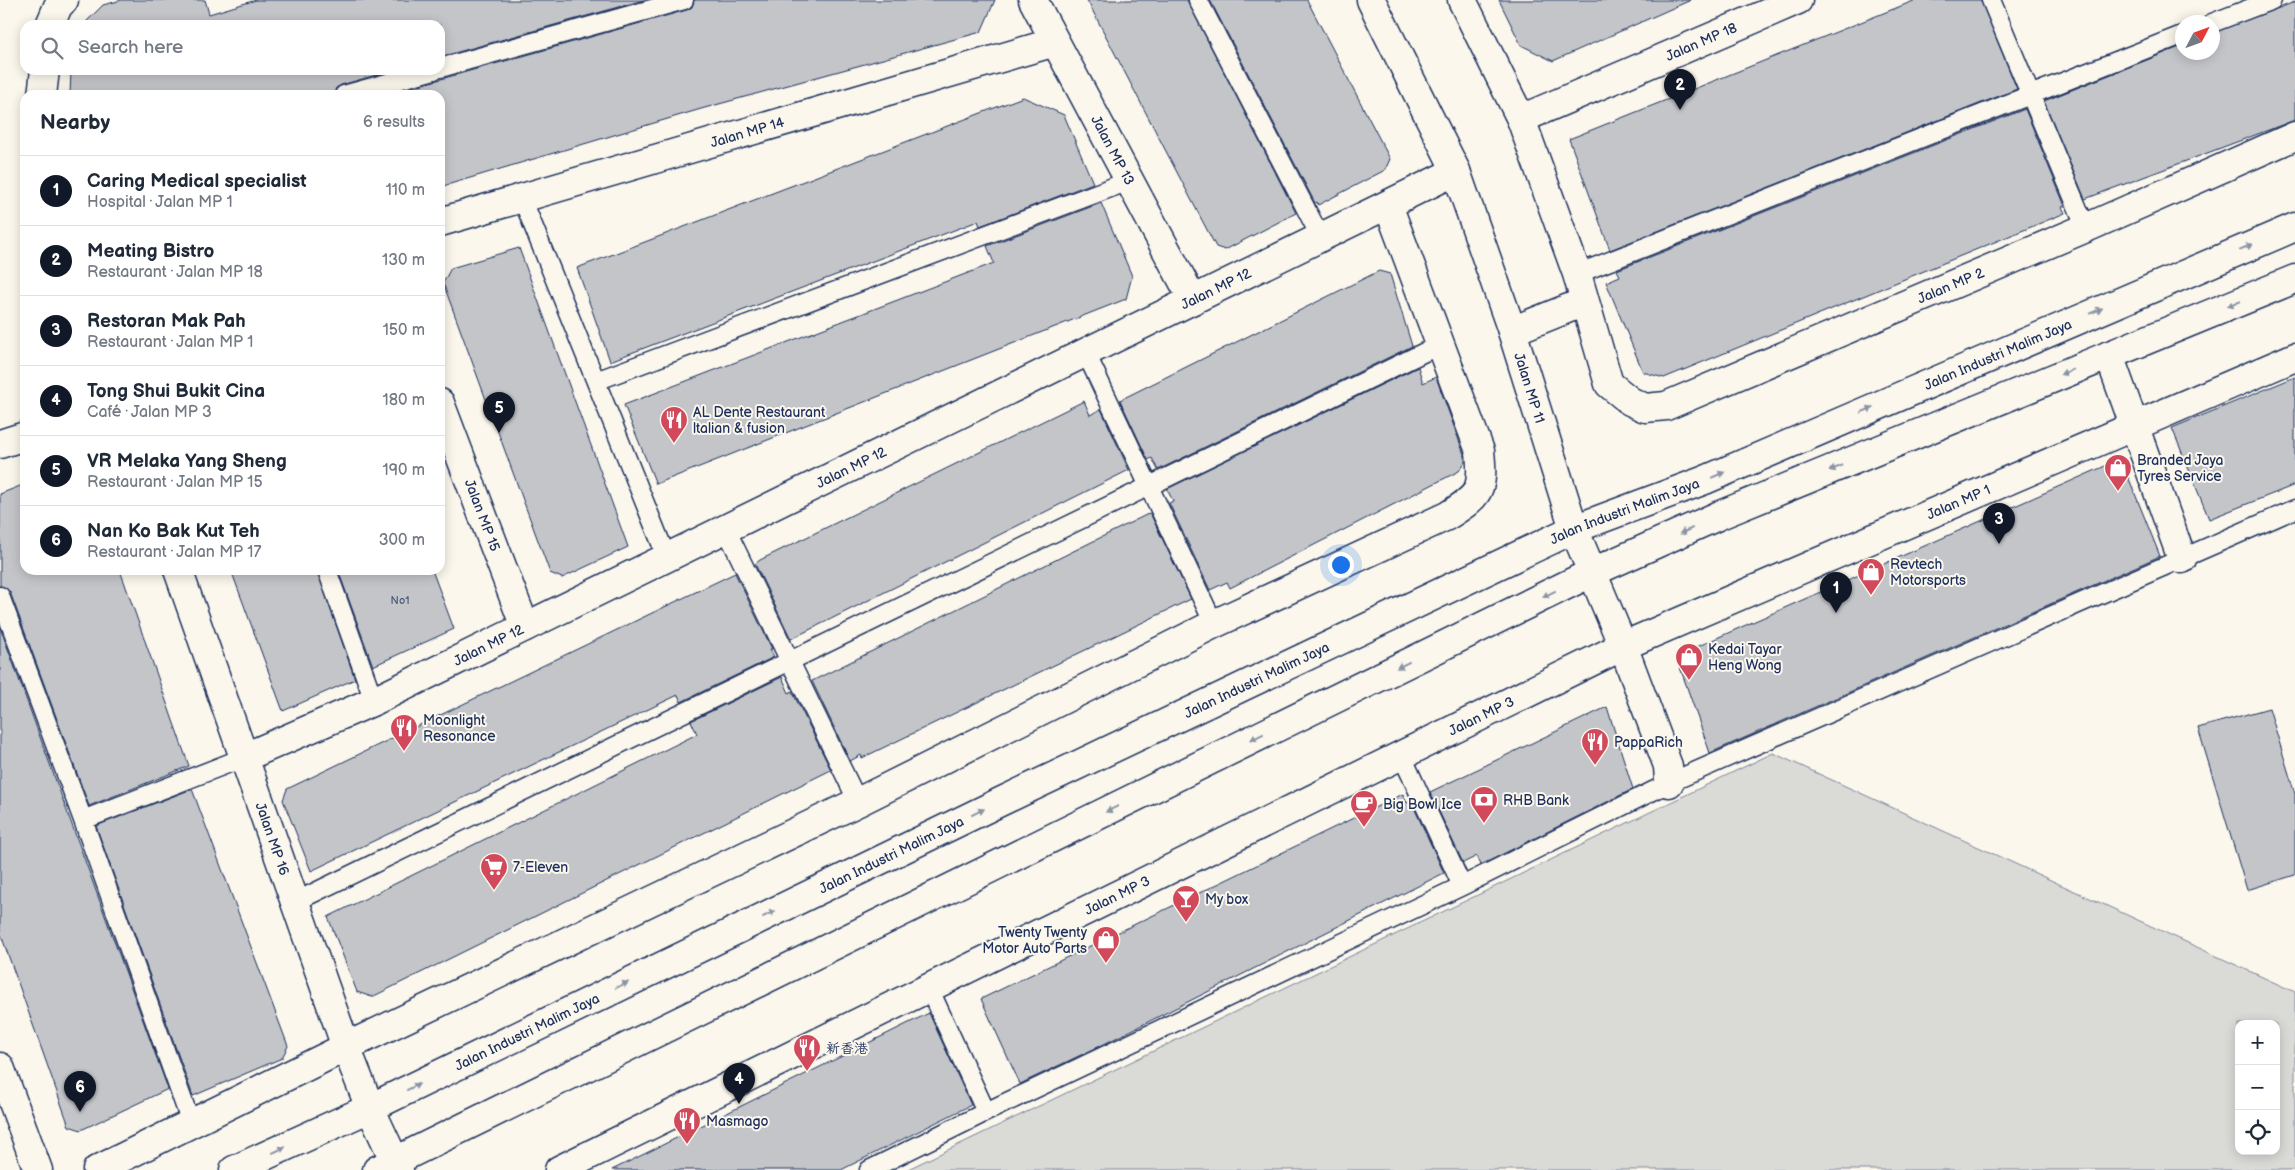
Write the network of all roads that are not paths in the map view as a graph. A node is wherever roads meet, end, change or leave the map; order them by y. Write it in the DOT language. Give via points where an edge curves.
graph roads {
  1 [pos="64,0"];
  2 [pos="684,0"];
  3 [pos="1033,0"];
  4 [pos="1198,0"];
  5 [pos="1371,0"];
  6 [pos="1462,0"];
  7 [pos="1798,0"];
  8 [pos="1991,0"];
  9 [pos="2272,0"];
  10 [pos="52,20"];
  11 [pos="2220,20"];
  12 [pos="2175,38"];
  13 [pos="1055,42"];
  14 [pos="445,67"];
  15 [pos="44,75"];
  16 [pos="416,75"];
  17 [pos="43,90"];
  18 [pos="362,90"];
  19 [pos="2031,95"];
  20 [pos="1521,119"];
  21 [pos="2295,136"];
  22 [pos="1456,171"];
  23 [pos="1129,181"];
  24 [pos="522,198"];
  25 [pos="1388,205"];
  26 [pos="445,221"];
  27 [pos="2295,227"];
  28 [pos="2086,228"];
  29 [pos="1321,238"];
  30 [pos="1577,274"];
  31 [pos="2295,279"];
  32 [pos="1194,300"];
  33 [pos="1584,302"];
  34 [pos="1512,331"];
  35 [pos="1440,345"];
  36 [pos="1086,353"];
  37 [pos="2109,355"];
  38 [pos="2295,358"];
  39 [pos="596,381"];
  40 [pos="445,416"];
  41 [pos="2135,425"];
  42 [pos="20,438"];
  43 [pos="0,444"];
  44 [pos="1151,487"];
  45 [pos="2295,509"];
  46 [pos="726,529"];
  47 [pos="1574,529"];
  48 [pos="667,558"];
  49 [pos="2182,559"];
  50 [pos="1593,572"];
  51 [pos="180,575"];
  52 [pos="329,575"];
  53 [pos="0,596"];
  54 [pos="1214,624"];
  55 [pos="525,627"];
  56 [pos="1623,646"];
  57 [pos="790,661"];
  58 [pos="374,701"];
  59 [pos="1401,754"];
  60 [pos="245,756"];
  61 [pos="1669,783"];
  62 [pos="858,802"];
  63 [pos="83,820"];
  64 [pos="1462,886"];
  65 [pos="295,902"];
  66 [pos="929,988"];
  67 [pos="346,1047"];
  68 [pos="0,1067"];
  69 [pos="370,1108"];
  70 [pos="986,1112"];
  71 [pos="191,1123"];
  72 [pos="390,1167"];
  73 [pos="38,1170"];
  74 [pos="97,1170"];
  75 [pos="234,1170"];
  76 [pos="559,1170"];
  77 [pos="869,1170"];
  1 -- 10 [label="street"];
  2 -- 14 [label="lane"];
  3 -- 13 [label="street, Jalan MP 13"];
  4 -- 29 [label="lane"];
  5 -- 22 [label="street, Jalan MP 11"];
  6 -- 20 [label="street"];
  7 -- 20 [label="street, Jalan MP 18"];
  8 -- 19 [label="lane"];
  9 -- 11 [label="lane"];
  12 -- 19 [label="lane"];
  13 -- 23 [label="street, Jalan MP 13"];
  13 -- 24 [label="street, Jalan MP 14"];
  15 -- 17 [label="street"];
  16 -- 18 [label="lane"];
  19 -- 28 [label="lane"];
  19 -- 30 [label="lane"];
  20 -- 30 [label="street"];
  21 -- 28 [label="street, Jalan MP 2"];
  22 -- 25 [label="street, Jalan MP 12"];
  22 -- 34 [label="street, Jalan MP 11"];
  23 -- 32 [label="street, Jalan MP 13"];
  23 -- 39 [label="lane"];
  24 -- 26 [label="street, Jalan MP 14"];
  24 -- 39 [label="lane"];
  25 -- 29 [label="street, Jalan MP 12"];
  25 -- 35 [label="street"];
  47 -- 27 [label="street, Jalan Industri Malim Jaya, one-way" via="1705,480"];
  28 -- 33 [label="street, Jalan MP 2" via="1666,406 1646,408 1630,401 1609,384"];
  29 -- 32 [label="street, Jalan MP 12"];
  30 -- 33 [label="street"];
  31 -- 37 [label="street, one-way"];
  32 -- 36 [label="street, Jalan MP 12"];
  33 -- 34 [label="street"];
  34 -- 47 [label="street, Jalan MP 11"];
  35 -- 44 [label="lane"];
  35 -- 54 [label="street" via="1480,451 1483,477 1472,500 1447,516"];
  36 -- 44 [label="lane"];
  36 -- 46 [label="street, Jalan MP 12"];
  37 -- 41 [label="street"];
  37 -- 50 [label="street, one-way" via="1720,515"];
  38 -- 41 [label="street, Jalan MP 1"];
  39 -- 48 [label="lane"];
  40 -- 55 [label="street, Jalan MP 15"];
  41 -- 49 [label="street"];
  41 -- 56 [label="street, Jalan MP 1"];
  42 -- 43 [label="street"];
  44 -- 54 [label="lane"];
  44 -- 57 [label="lane"];
  45 -- 49 [label="lane"];
  46 -- 48 [label="street, Jalan MP 12"];
  46 -- 57 [label="lane"];
  47 -- 50 [label="street, Jalan MP 11"];
  69 -- 47 [label="street, Jalan Industri Malim Jaya, one-way" via="991,806"];
  48 -- 55 [label="street, Jalan MP 12"];
  49 -- 61 [label="lane"];
  50 -- 56 [label="street, Jalan MP 11"];
  50 -- 72 [label="street, one-way"];
  51 -- 60 [label="street, Jalan MP 16"];
  52 -- 58 [label="lane"];
  53 -- 63 [label="lane"];
  54 -- 62 [label="street"];
  55 -- 58 [label="street, Jalan MP 12"];
  56 -- 59 [label="street, Jalan MP 3"];
  56 -- 61 [label="street, Jalan MP 11" via="1668,766"];
  57 -- 62 [label="lane"];
  57 -- 65 [label="lane"];
  58 -- 60 [label="street, Jalan MP 12"];
  59 -- 64 [label="lane"];
  59 -- 66 [label="street, Jalan MP 3"];
  60 -- 63 [label="lane"];
  60 -- 65 [label="street, Jalan MP 16"];
  61 -- 64 [label="lane"];
  62 -- 67 [label="street"];
  63 -- 71 [label="lane"];
  64 -- 70 [label="lane"];
  65 -- 67 [label="street, Jalan MP 16"];
  66 -- 70 [label="lane"];
  66 -- 76 [label="street, Jalan MP 3"];
  67 -- 69 [label="street, Jalan MP 16"];
  67 -- 71 [label="street"];
  68 -- 73 [label="street"];
  69 -- 72 [label="street, Jalan MP 16"];
  75 -- 69 [label="street, Jalan Industri Malim Jaya, one-way"];
  70 -- 77 [label="lane"];
  71 -- 74 [label="street"];
}
